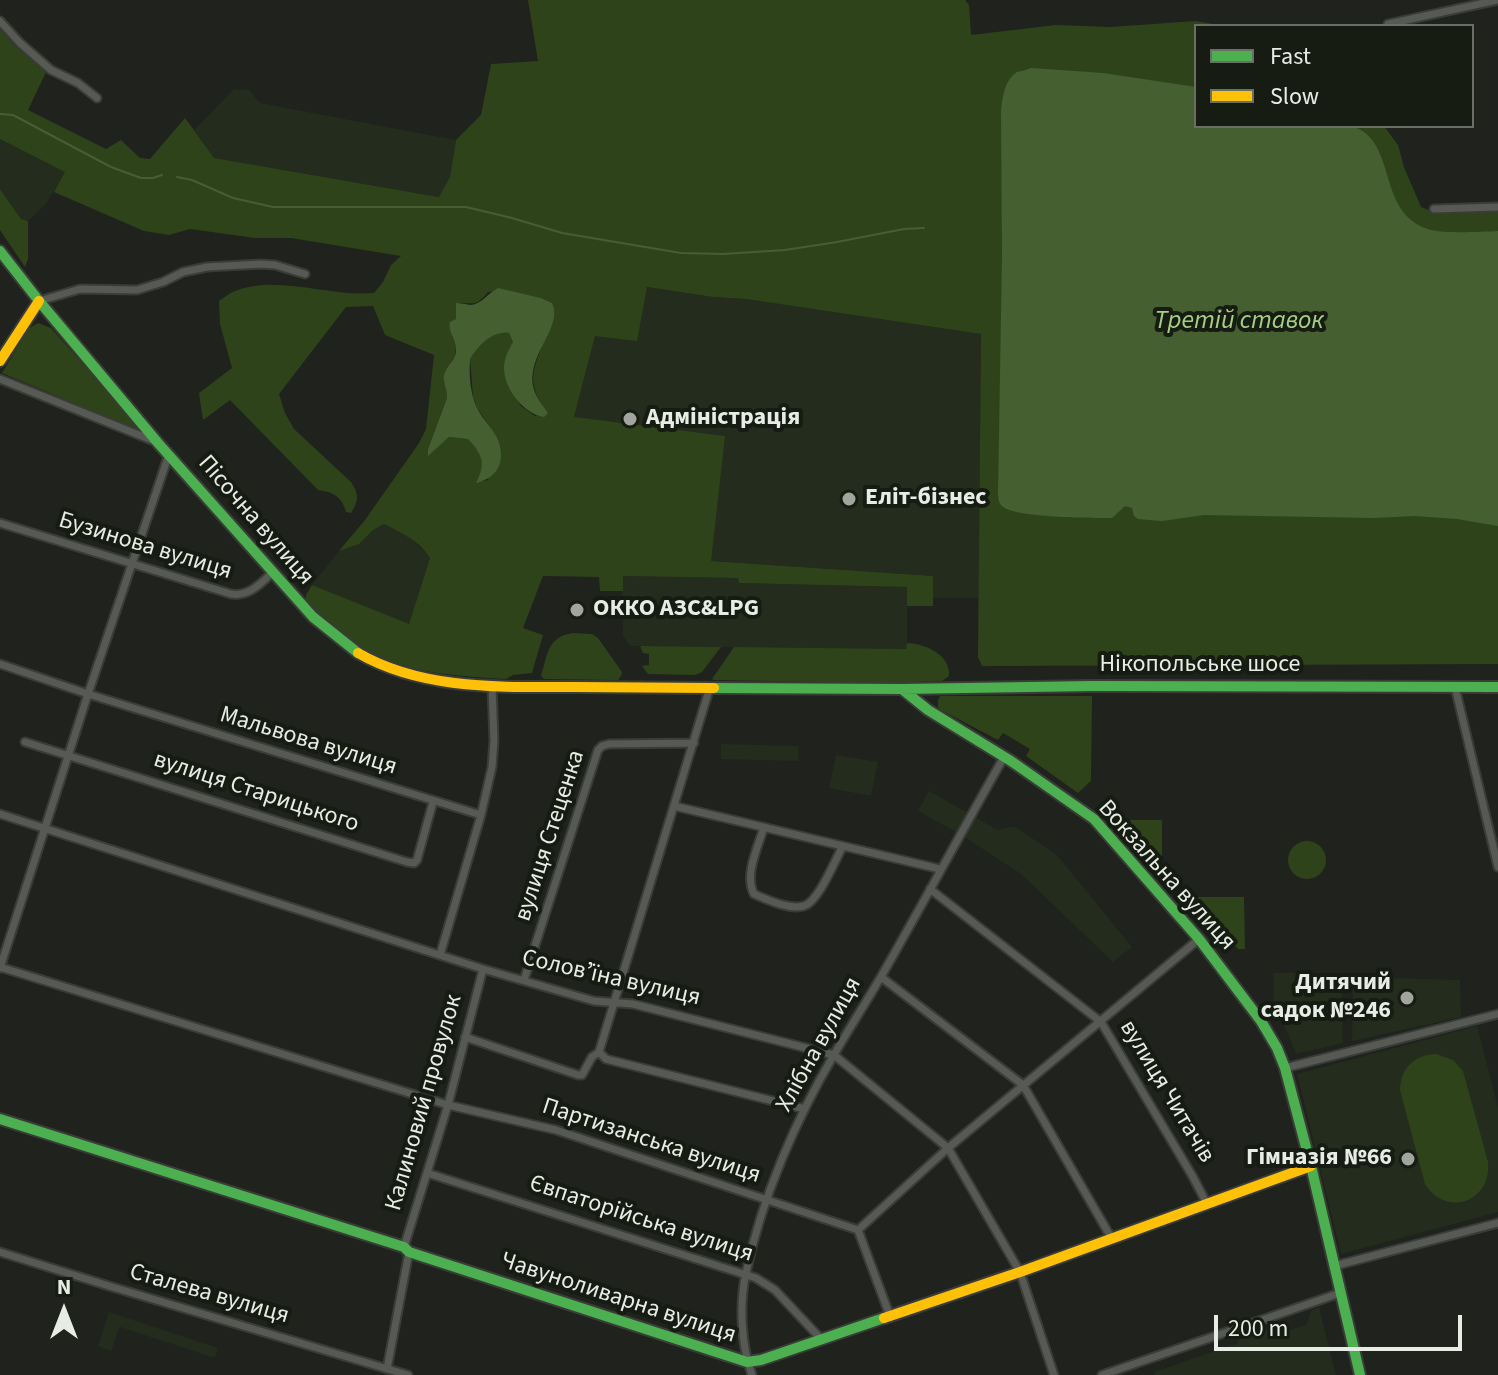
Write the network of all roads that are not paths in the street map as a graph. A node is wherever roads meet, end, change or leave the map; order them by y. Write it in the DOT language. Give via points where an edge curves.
graph roads {
  1 [pos="1498,0"];
  2 [pos="0,21"];
  3 [pos="1388,24"];
  4 [pos="97,98"];
  5 [pos="1498,207"];
  6 [pos="1434,209"];
  7 [pos="0,252"];
  8 [pos="305,274"];
  9 [pos="39,301"];
  10 [pos="0,361"];
  11 [pos="0,379"];
  12 [pos="158,443"];
  13 [pos="169,454"];
  14 [pos="0,523"];
  15 [pos="131,565"];
  16 [pos="273,572"];
  17 [pos="0,664"];
  18 [pos="492,686"];
  19 [pos="710,687"];
  20 [pos="1455,687"];
  21 [pos="1498,687"];
  22 [pos="902,689"];
  23 [pos="88,694"];
  24 [pos="25,742"];
  25 [pos="694,743"];
  26 [pos="69,755"];
  27 [pos="1004,757"];
  28 [pos="433,802"];
  29 [pos="674,806"];
  30 [pos="0,814"];
  31 [pos="481,815"];
  32 [pos="764,827"];
  33 [pos="45,829"];
  34 [pos="843,846"];
  35 [pos="1498,867"];
  36 [pos="940,869"];
  37 [pos="930,889"];
  38 [pos="1199,939"];
  39 [pos="440,955"];
  40 [pos="0,968"];
  41 [pos="483,969"];
  42 [pos="881,977"];
  43 [pos="524,980"];
  44 [pos="614,1002"];
  45 [pos="1498,1014"];
  46 [pos="1101,1022"];
  47 [pos="465,1037"];
  48 [pos="599,1052"];
  49 [pos="834,1055"];
  50 [pos="1285,1068"];
  51 [pos="1023,1085"];
  52 [pos="448,1105"];
  53 [pos="805,1109"];
  54 [pos="0,1119"];
  55 [pos="948,1148"];
  56 [pos="1311,1166"];
  57 [pos="427,1173"];
  58 [pos="767,1200"];
  59 [pos="1207,1204"];
  60 [pos="1498,1223"];
  61 [pos="858,1230"];
  62 [pos="1112,1239"];
  63 [pos="407,1250"];
  64 [pos="0,1252"];
  65 [pos="1334,1266"];
  66 [pos="1020,1272"];
  67 [pos="745,1274"];
  68 [pos="1340,1293"];
  69 [pos="890,1316"];
  70 [pos="822,1340"];
  71 [pos="747,1362"];
  72 [pos="387,1369"];
  73 [pos="408,1375"];
  74 [pos="752,1375"];
  75 [pos="1054,1375"];
  76 [pos="1102,1375"];
  77 [pos="1360,1375"];
  1 -- 3 [label="street"];
  2 -- 4 [label="street" via="51,70"];
  5 -- 6 [label="street"];
  7 -- 9 [label="street, Пісочна вулиця"];
  8 -- 9 [label="street" via="275,265 207,267 137,290 80,289"];
  9 -- 10 [label="street"];
  9 -- 12 [label="street, Пісочна вулиця"];
  11 -- 12 [label="street"];
  12 -- 13 [label="street, Пісочна вулиця"];
  13 -- 15 [label="street"];
  13 -- 16 [label="street, Пісочна вулиця"];
  14 -- 15 [label="street, Бузинова вулиця"];
  15 -- 16 [label="street, Бузинова вулиця" via="240,596"];
  15 -- 23 [label="street"];
  16 -- 18 [label="street, Пісочна вулиця" via="324,628 368,660 421,678"];
  17 -- 23 [label="street, Мальвова вулиця"];
  18 -- 19 [label="street"];
  18 -- 31 [label="street" via="492,767"];
  19 -- 22 [label="street"];
  19 -- 25 [label="street"];
  20 -- 21 [label="street, Нікопольське шосе"];
  20 -- 22 [label="street, Нікопольське шосе"];
  20 -- 35 [label="street"];
  22 -- 27 [label="street, Вокзальна вулиця"];
  23 -- 26 [label="street"];
  23 -- 28 [label="street, Мальвова вулиця"];
  24 -- 26 [label="street, вулиця Старицького"];
  25 -- 29 [label="street"];
  25 -- 43 [label="street, вулиця Стеценка" via="609,744 598,750"];
  26 -- 28 [label="street, вулиця Старицького" via="414,863"];
  26 -- 33 [label="street"];
  27 -- 36 [label="street, Хлібна вулиця"];
  27 -- 38 [label="street, Вокзальна вулиця" via="1094,819"];
  28 -- 31 [label="street, Мальвова вулиця"];
  29 -- 32 [label="street"];
  29 -- 44 [label="street"];
  30 -- 33 [label="street, Соловʼїна вулиця"];
  31 -- 39 [label="street"];
  32 -- 34 [label="street"];
  32 -- 34 [label="street" via="750,886 754,894 788,906 813,900"];
  33 -- 39 [label="street, Соловʼїна вулиця"];
  33 -- 40 [label="street"];
  34 -- 36 [label="street"];
  36 -- 37 [label="street, Хлібна вулиця"];
  37 -- 42 [label="street, Хлібна вулиця"];
  37 -- 46 [label="street, вулиця Читачів"];
  38 -- 46 [label="street"];
  38 -- 50 [label="street, Вокзальна вулиця" via="1261,1021"];
  39 -- 41 [label="street, Соловʼїна вулиця"];
  40 -- 52 [label="street, Партизанська вулиця"];
  41 -- 43 [label="street, Соловʼїна вулиця"];
  41 -- 47 [label="street, Калиновий провулок"];
  42 -- 49 [label="street, Хлібна вулиця"];
  42 -- 51 [label="street"];
  43 -- 44 [label="street, Соловʼїна вулиця"];
  44 -- 48 [label="street"];
  44 -- 49 [label="street, Соловʼїна вулиця"];
  45 -- 50 [label="street"];
  46 -- 51 [label="street"];
  46 -- 59 [label="street, вулиця Читачів"];
  47 -- 48 [label="street" via="578,1075"];
  47 -- 52 [label="street, Калиновий провулок"];
  48 -- 53 [label="street" via="606,1059"];
  49 -- 53 [label="street, Хлібна вулиця"];
  49 -- 55 [label="street, Соловʼїна вулиця"];
  50 -- 56 [label="street, Вокзальна вулиця"];
  51 -- 55 [label="street"];
  51 -- 62 [label="street"];
  52 -- 57 [label="street, Калиновий провулок"];
  52 -- 58 [label="street, Партизанська вулиця" via="556,1130"];
  53 -- 58 [label="street, Хлібна вулиця"];
  54 -- 63 [label="street, Чавуноливарна вулиця"];
  55 -- 61 [label="street"];
  55 -- 66 [label="street, Соловʼїна вулиця"];
  56 -- 59 [label="street, Чавуноливарна вулиця"];
  56 -- 65 [label="street, Вокзальна вулиця"];
  57 -- 63 [label="street, Калиновий провулок"];
  57 -- 67 [label="street, Євпаторійська вулиця"];
  58 -- 61 [label="street, Партизанська вулиця"];
  58 -- 67 [label="street, Хлібна вулиця"];
  59 -- 62 [label="street, Чавуноливарна вулиця"];
  60 -- 65 [label="street"];
  61 -- 69 [label="street"];
  62 -- 66 [label="street, Чавуноливарна вулиця"];
  63 -- 71 [label="street, Чавуноливарна вулиця"];
  63 -- 72 [label="street, Калиновий провулок"];
  64 -- 72 [label="street, Сталева вулиця"];
  65 -- 68 [label="street, Вокзальна вулиця"];
  66 -- 69 [label="street, Чавуноливарна вулиця"];
  66 -- 75 [label="street, Соловʼїна вулиця"];
  67 -- 70 [label="street, Євпаторійська вулиця" via="775,1290"];
  67 -- 71 [label="street, Хлібна вулиця"];
  68 -- 76 [label="street"];
  68 -- 77 [label="street, Вокзальна вулиця"];
  69 -- 70 [label="street, Чавуноливарна вулиця"];
  70 -- 71 [label="street, Чавуноливарна вулиця"];
  71 -- 74 [label="street, Хлібна вулиця"];
  72 -- 73 [label="street, Сталева вулиця"];
}
